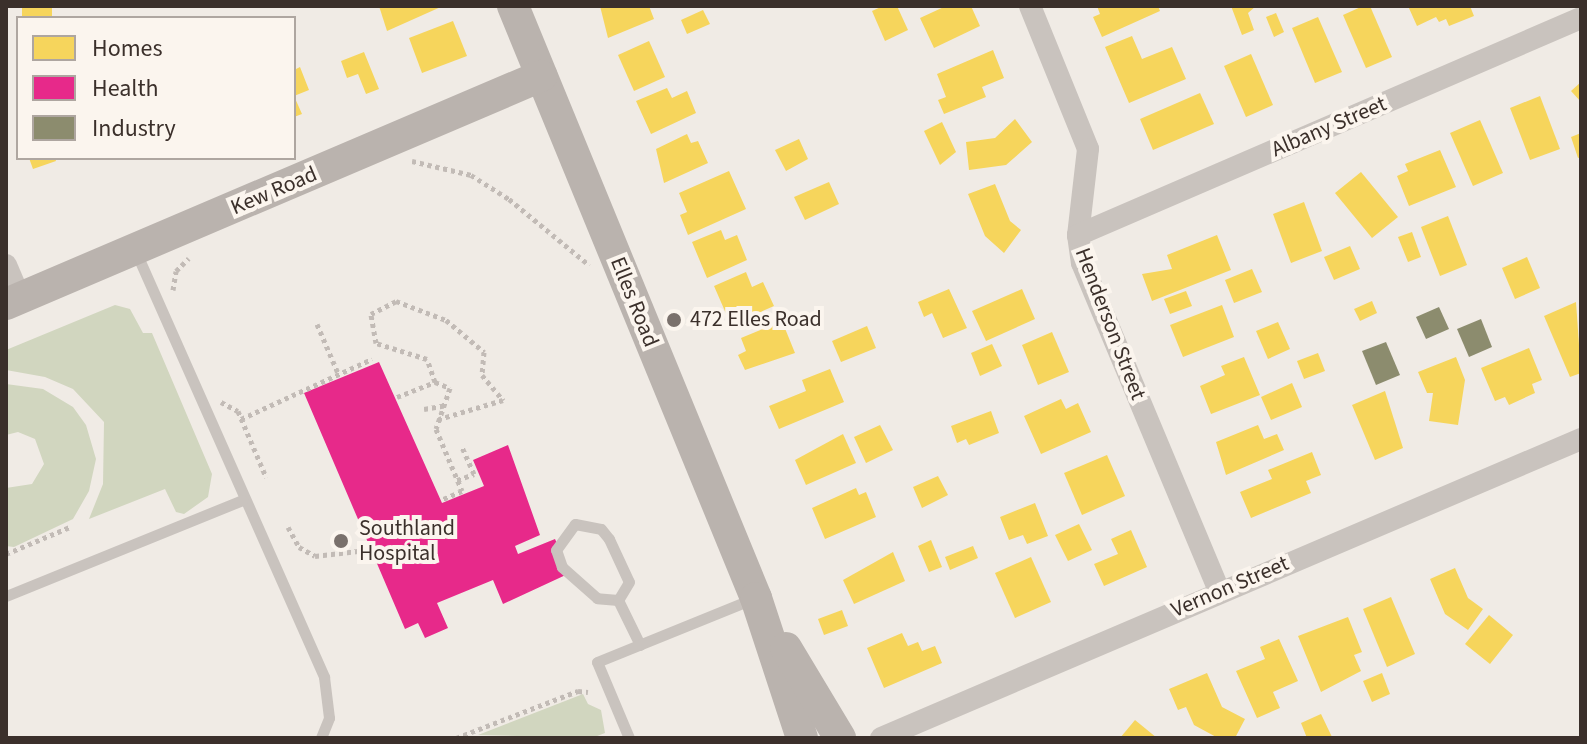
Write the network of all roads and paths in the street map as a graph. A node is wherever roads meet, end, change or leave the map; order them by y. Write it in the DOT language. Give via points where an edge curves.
graph roads {
  1 [pos="513,6"];
  2 [pos="1030,6"];
  3 [pos="1581,18"];
  4 [pos="541,76"];
  5 [pos="410,161"];
  6 [pos="1078,235"];
  7 [pos="555,241"];
  8 [pos="135,249"];
  9 [pos="197,255"];
  10 [pos="6,265"];
  11 [pos="13,301"];
  12 [pos="180,306"];
  13 [pos="317,324"];
  14 [pos="372,359"];
  15 [pos="338,373"];
  16 [pos="435,382"];
  17 [pos="215,388"];
  18 [pos="397,397"];
  19 [pos="447,405"];
  20 [pos="424,409"];
  21 [pos="241,419"];
  22 [pos="439,419"];
  23 [pos="1581,439"];
  24 [pos="462,447"];
  25 [pos="266,477"];
  26 [pos="457,480"];
  27 [pos="242,500"];
  28 [pos="441,500"];
  29 [pos="70,527"];
  30 [pos="288,527"];
  31 [pos="367,550"];
  32 [pos="6,554"];
  33 [pos="1219,591"];
  34 [pos="6,596"];
  35 [pos="756,598"];
  36 [pos="618,600"];
  37 [pos="640,645"];
  38 [pos="593,702"];
  39 [pos="472,735"];
  40 [pos="626,737"];
  41 [pos="321,738"];
  42 [pos="456,738"];
  43 [pos="802,738"];
  44 [pos="840,738"];
  45 [pos="881,738"];
  1 -- 4 [label="main road, Elles Road"];
  2 -- 6 [label="street, Henderson Street" via="1088,149"];
  3 -- 6 [label="street, Albany Street"];
  4 -- 8 [label="main road, Kew Road"];
  4 -- 35 [label="main road, Elles Road"];
  5 -- 7 [label="path" via="471,175 509,199"];
  6 -- 33 [label="street, Henderson Street" via="1095,297"];
  8 -- 11 [label="main road, Kew Road"];
  8 -- 27 [label="lane"];
  9 -- 12 [label="path" via="175,273 172,286"];
  10 -- 11 [label="street"];
  13 -- 15 [label="path"];
  14 -- 15 [label="path"];
  15 -- 21 [label="path"];
  16 -- 18 [label="path"];
  16 -- 19 [label="path" via="450,388"];
  16 -- 22 [label="path" via="427,359 376,343 371,314 396,301 446,320 485,353 482,375 503,400"];
  17 -- 21 [label="path"];
  19 -- 20 [label="path"];
  19 -- 22 [label="path"];
  21 -- 25 [label="path"];
  22 -- 26 [label="path" via="437,432"];
  23 -- 33 [label="street, Vernon Street"];
  24 -- 26 [label="path" via="474,474"];
  26 -- 28 [label="path" via="462,491"];
  27 -- 34 [label="lane"];
  27 -- 41 [label="lane" via="255,517 324,677 329,718"];
  29 -- 32 [label="path"];
  30 -- 31 [label="path" via="299,547 315,556"];
  33 -- 45 [label="street, Vernon Street"];
  35 -- 37 [label="lane"];
  35 -- 43 [label="main road, Elles Road"];
  35 -- 44 [label="main road, Elles Road"];
  36 -- 36 [label="lane" via="597,598 562,567 556,550 575,524 601,529 609,539 629,582"];
  36 -- 37 [label="lane"];
  37 -- 40 [label="lane" via="597,662"];
  38 -- 39 [label="path" via="583,689"];
  39 -- 42 [label="path"];
}
